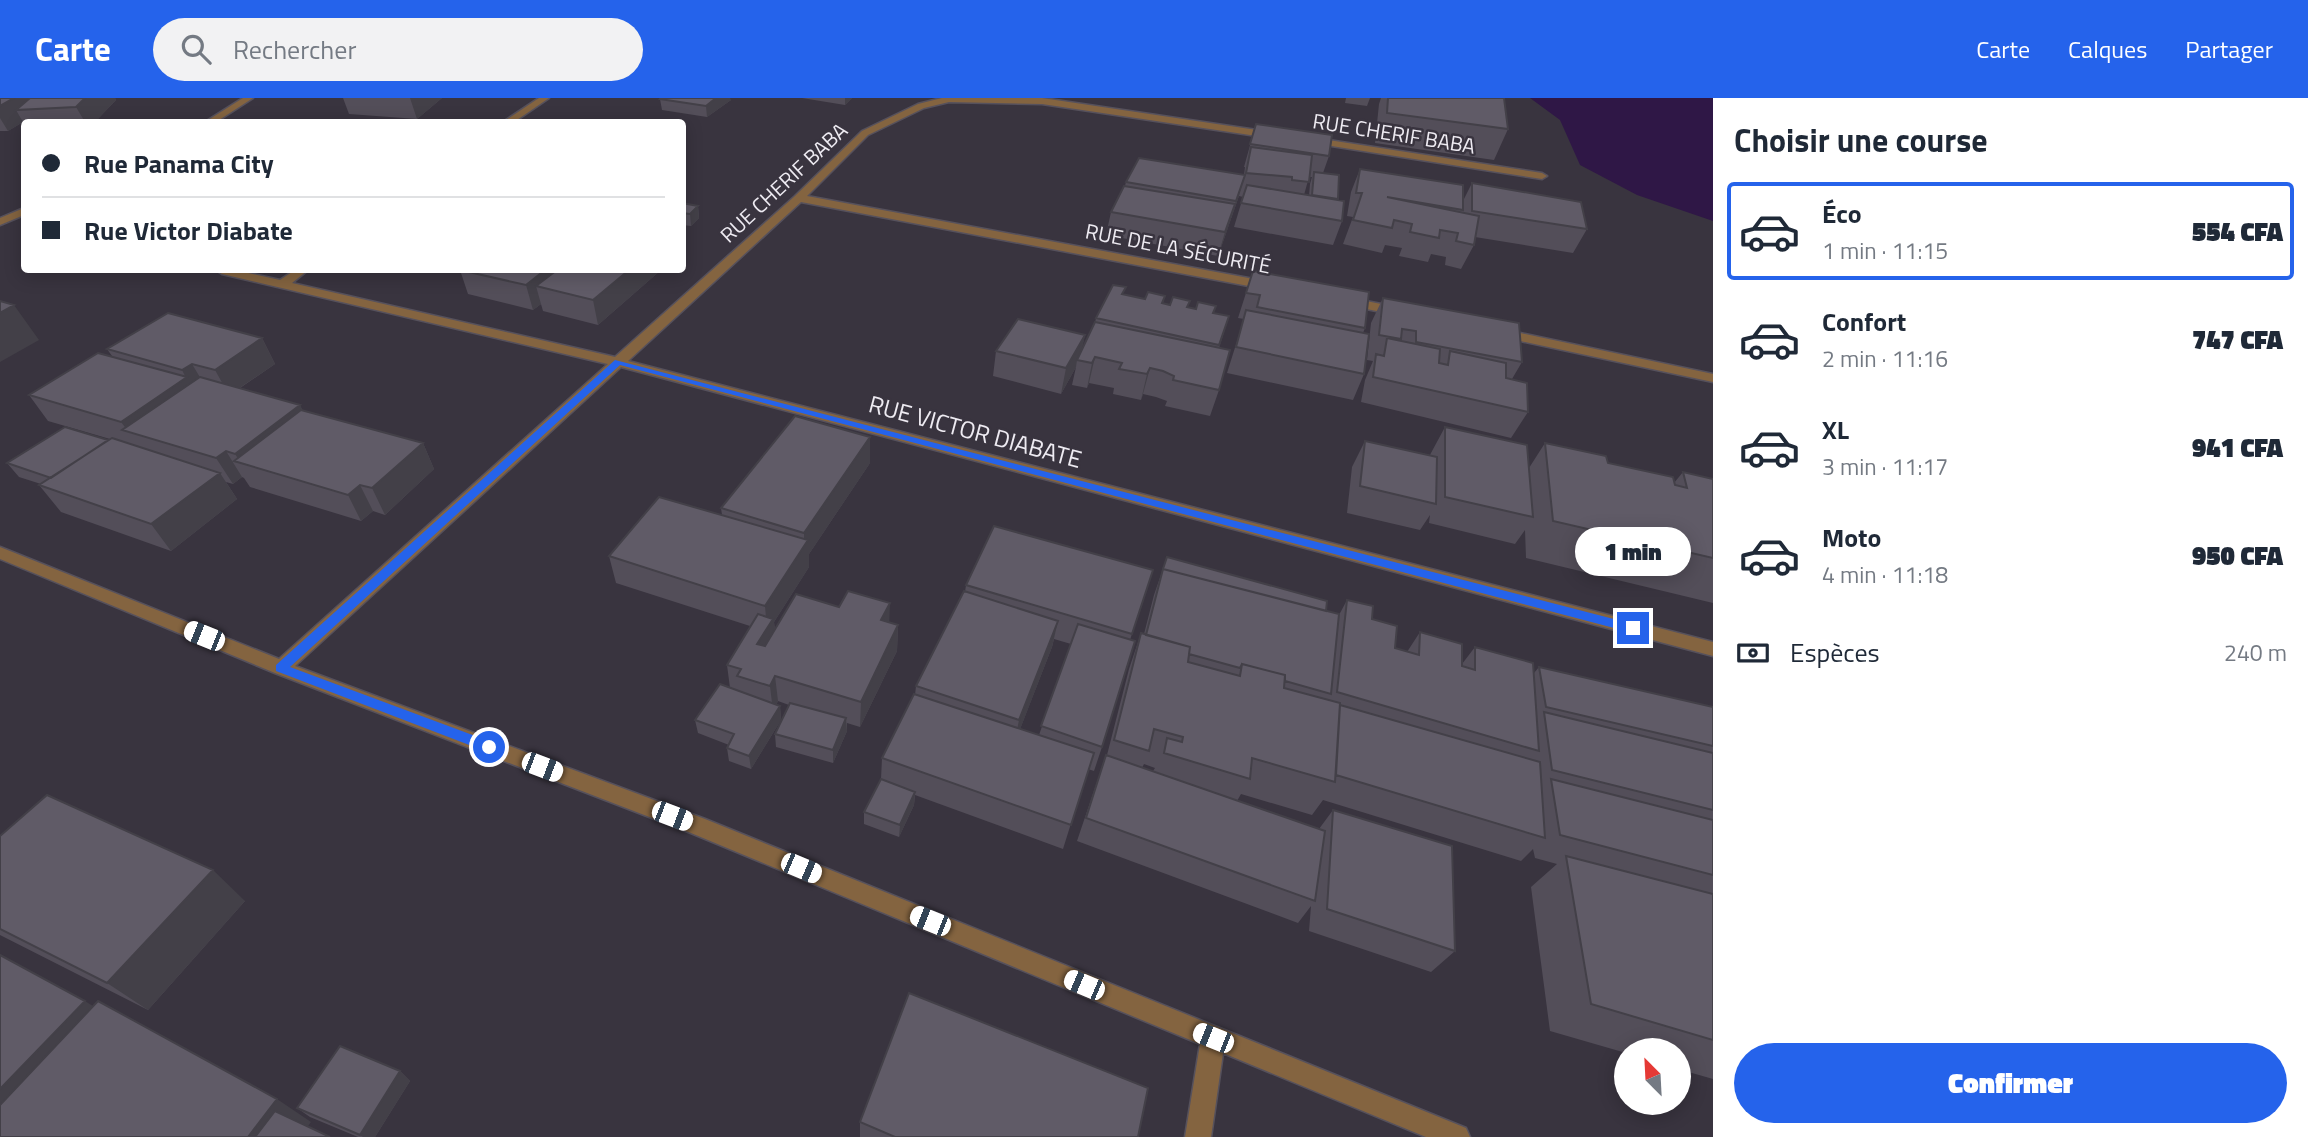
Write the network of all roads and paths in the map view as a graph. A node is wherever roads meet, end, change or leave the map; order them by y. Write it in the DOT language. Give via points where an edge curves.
graph roads {
  1 [pos="249,98"];
  2 [pos="545,98"];
  3 [pos="929,100"];
  4 [pos="214,119"];
  5 [pos="513,119"];
  6 [pos="1284,137"];
  7 [pos="1297,139"];
  8 [pos="1542,176"];
  9 [pos="799,198"];
  10 [pos="21,212"];
  11 [pos="2,221"];
  12 [pos="21,224"];
  13 [pos="236,273"];
  14 [pos="298,273"];
  15 [pos="283,283"];
  16 [pos="1288,289"];
  17 [pos="1327,297"];
  18 [pos="1419,316"];
  19 [pos="1485,329"];
  20 [pos="618,362"];
  21 [pos="1713,378"];
  22 [pos="0,553"];
  23 [pos="1713,649"];
  24 [pos="281,668"];
  25 [pos="1213,1038"];
  26 [pos="1198,1137"];
  27 [pos="1457,1137"];
  1 -- 4 [label="street"];
  2 -- 5 [label="street"];
  3 -- 6 [label="street, RUE CHERIF BABA" via="1042,102"];
  3 -- 9 [label="street, RUE CHERIF BABA" via="865,133"];
  7 -- 8 [label="street, RUE CHERIF BABA"];
  9 -- 16 [label="street, RUE DE LA SÉCURITÉ"];
  9 -- 20 [label="street, RUE CHERIF BABA"];
  10 -- 11 [label="street"];
  11 -- 12 [label="street"];
  13 -- 15 [label="street, RUE VICTOR DIABATE"];
  14 -- 15 [label="street"];
  15 -- 20 [label="street, RUE VICTOR DIABATE"];
  17 -- 18 [label="street"];
  19 -- 21 [label="street"];
  20 -- 23 [label="street, RUE VICTOR DIABATE"];
  20 -- 24 [label="street, RUE CHERIF BABA"];
  22 -- 24 [label="street"];
  24 -- 25 [label="street" via="698,826"];
  25 -- 26 [label="street"];
  25 -- 27 [label="street"];
}
